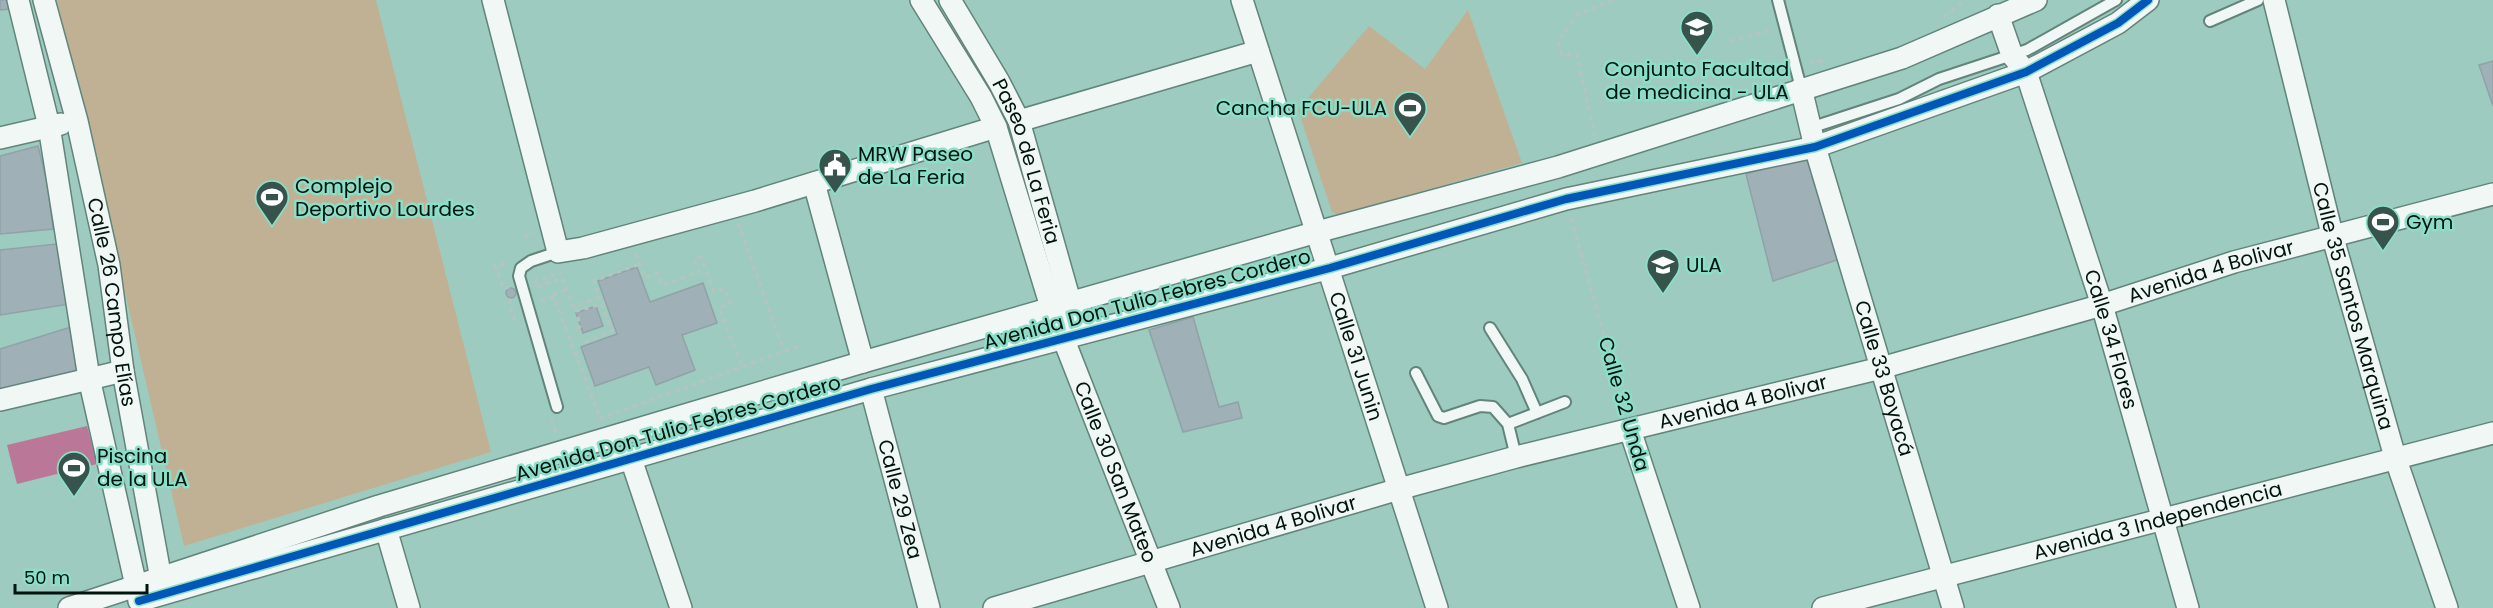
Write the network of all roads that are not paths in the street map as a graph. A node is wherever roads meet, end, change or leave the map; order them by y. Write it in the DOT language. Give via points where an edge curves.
graph roads {
  1 [pos="18,0"];
  2 [pos="44,0"];
  3 [pos="921,0"];
  4 [pos="950,0"];
  5 [pos="1242,0"];
  6 [pos="1778,0"];
  7 [pos="2036,0"];
  8 [pos="2116,0"];
  9 [pos="2148,0"];
  10 [pos="2258,0"];
  11 [pos="2274,0"];
  12 [pos="497,1"];
  13 [pos="1998,15"];
  14 [pos="2210,21"];
  15 [pos="1258,51"];
  16 [pos="2012,55"];
  17 [pos="2026,72"];
  18 [pos="1801,88"];
  19 [pos="77,121"];
  20 [pos="1019,121"];
  21 [pos="49,126"];
  22 [pos="996,127"];
  23 [pos="1813,137"];
  24 [pos="0,138"];
  25 [pos="814,183"];
  26 [pos="2493,195"];
  27 [pos="1317,232"];
  28 [pos="2333,238"];
  29 [pos="558,252"];
  30 [pos="1330,268"];
  31 [pos="1060,305"];
  32 [pos="2102,305"];
  33 [pos="1490,328"];
  34 [pos="1070,335"];
  35 [pos="863,362"];
  36 [pos="1881,368"];
  37 [pos="123,370"];
  38 [pos="1416,373"];
  39 [pos="89,378"];
  40 [pos="871,389"];
  41 [pos="0,400"];
  42 [pos="1565,402"];
  43 [pos="553,409"];
  44 [pos="1537,413"];
  45 [pos="1508,424"];
  46 [pos="1630,430"];
  47 [pos="2493,433"];
  48 [pos="1516,457"];
  49 [pos="2395,457"];
  50 [pos="631,459"];
  51 [pos="1399,489"];
  52 [pos="2164,518"];
  53 [pos="386,529"];
  54 [pos="1152,563"];
  55 [pos="1944,575"];
  56 [pos="163,593"];
  57 [pos="139,598"];
  58 [pos="69,608"];
  59 [pos="409,608"];
  60 [pos="681,608"];
  61 [pos="929,608"];
  62 [pos="994,608"];
  63 [pos="1169,608"];
  64 [pos="1437,608"];
  65 [pos="1689,608"];
  66 [pos="1822,608"];
  67 [pos="1953,608"];
  68 [pos="2188,608"];
  69 [pos="2447,608"];
  1 -- 21 [label="street, Calle 26 Campo Elías"];
  2 -- 19 [label="street, Calle 26 Campo Elías"];
  3 -- 22 [label="street, Paseo de La Feria"];
  4 -- 20 [label="street, Paseo de La Feria"];
  5 -- 15 [label="street, Calle 31 Junin"];
  6 -- 18 [label="lane"];
  7 -- 13 [label="street, Avenida Don Tulio Febres Cordero"];
  8 -- 16 [label="lane" via="2046,41"];
  9 -- 17 [label="street, Avenida Don Tulio Febres Cordero" via="2118,23"];
  10 -- 14 [label="lane"];
  11 -- 28 [label="street, Calle 35 Santos Marquina"];
  12 -- 29 [label="street"];
  13 -- 16 [label="street"];
  13 -- 18 [label="street, Avenida Don Tulio Febres Cordero" via="1902,58"];
  15 -- 20 [label="street"];
  15 -- 27 [label="street, Calle 31 Junin"];
  16 -- 17 [label="street"];
  16 -- 23 [label="lane" via="1939,79"];
  17 -- 23 [label="street, Avenida Don Tulio Febres Cordero"];
  17 -- 32 [label="street, Calle 34 Flores"];
  18 -- 23 [label="street, Calle 33 Boyacá"];
  18 -- 27 [label="street, Avenida Don Tulio Febres Cordero" via="1558,167"];
  19 -- 21 [label="street"];
  19 -- 37 [label="street, Calle 26 Campo Elías" via="109,265"];
  20 -- 31 [label="street, Paseo de La Feria"];
  21 -- 24 [label="street"];
  21 -- 39 [label="street, Calle 26 Campo Elías"];
  22 -- 25 [label="street"];
  22 -- 31 [label="street"];
  23 -- 30 [label="street, Avenida Don Tulio Febres Cordero" via="1566,199"];
  23 -- 36 [label="street, Calle 33 Boyacá"];
  25 -- 29 [label="street"];
  25 -- 35 [label="street"];
  26 -- 28 [label="street, Avenida 4 Bolivar"];
  27 -- 30 [label="street, Calle 31 Junin"];
  27 -- 31 [label="street, Avenida Don Tulio Febres Cordero"];
  28 -- 32 [label="street, Avenida 4 Bolivar" via="2234,262"];
  28 -- 49 [label="street, Calle 35 Santos Marquina"];
  29 -- 43 [label="lane" via="531,261 521,268 519,276"];
  30 -- 34 [label="street, Avenida Don Tulio Febres Cordero"];
  30 -- 51 [label="street, Calle 31 Junin"];
  31 -- 34 [label="street, Calle 30 San Mateo"];
  31 -- 35 [label="street, Avenida Don Tulio Febres Cordero"];
  32 -- 36 [label="street, Avenida 4 Bolivar"];
  32 -- 52 [label="street, Calle 34 Flores"];
  33 -- 44 [label="lane" via="1522,379"];
  34 -- 40 [label="street, Avenida Don Tulio Febres Cordero"];
  34 -- 54 [label="street, Calle 30 San Mateo"];
  35 -- 56 [label="street, Avenida Don Tulio Febres Cordero" via="379,506"];
  36 -- 46 [label="street, Avenida 4 Bolivar"];
  36 -- 55 [label="street, Calle 33 Boyacá"];
  37 -- 39 [label="street"];
  37 -- 56 [label="street, Calle 26 Campo Elías"];
  38 -- 45 [label="lane" via="1437,416 1444,418 1487,406 1500,413"];
  39 -- 41 [label="street"];
  39 -- 57 [label="street, Calle 26 Campo Elías"];
  40 -- 50 [label="street, Avenida Don Tulio Febres Cordero"];
  40 -- 61 [label="street, Calle 29 Zea"];
  42 -- 44 [label="lane"];
  44 -- 45 [label="lane"];
  45 -- 48 [label="lane"];
  46 -- 48 [label="street, Avenida 4 Bolivar"];
  46 -- 65 [label="street, Calle 32 Unda"];
  47 -- 49 [label="street, Avenida 3 Independencia"];
  48 -- 51 [label="street, Avenida 4 Bolivar"];
  49 -- 52 [label="street, Avenida 3 Independencia"];
  49 -- 69 [label="street, Calle 35 Santos Marquina"];
  50 -- 53 [label="street, Avenida Don Tulio Febres Cordero"];
  50 -- 60 [label="street"];
  51 -- 54 [label="street, Avenida 4 Bolivar"];
  51 -- 64 [label="street, Calle 31 Junin"];
  52 -- 55 [label="street, Avenida 3 Independencia"];
  52 -- 68 [label="street, Calle 34 Flores"];
  53 -- 56 [label="street, Avenida Don Tulio Febres Cordero"];
  53 -- 59 [label="street"];
  54 -- 62 [label="street, Avenida 4 Bolivar"];
  54 -- 63 [label="street, Calle 30 San Mateo"];
  55 -- 66 [label="street, Avenida 3 Independencia"];
  55 -- 67 [label="street, Calle 33 Boyacá"];
  56 -- 57 [label="street, Avenida Don Tulio Febres Cordero"];
  57 -- 58 [label="street, Avenida Don Tulio Febres Cordero"];
}
